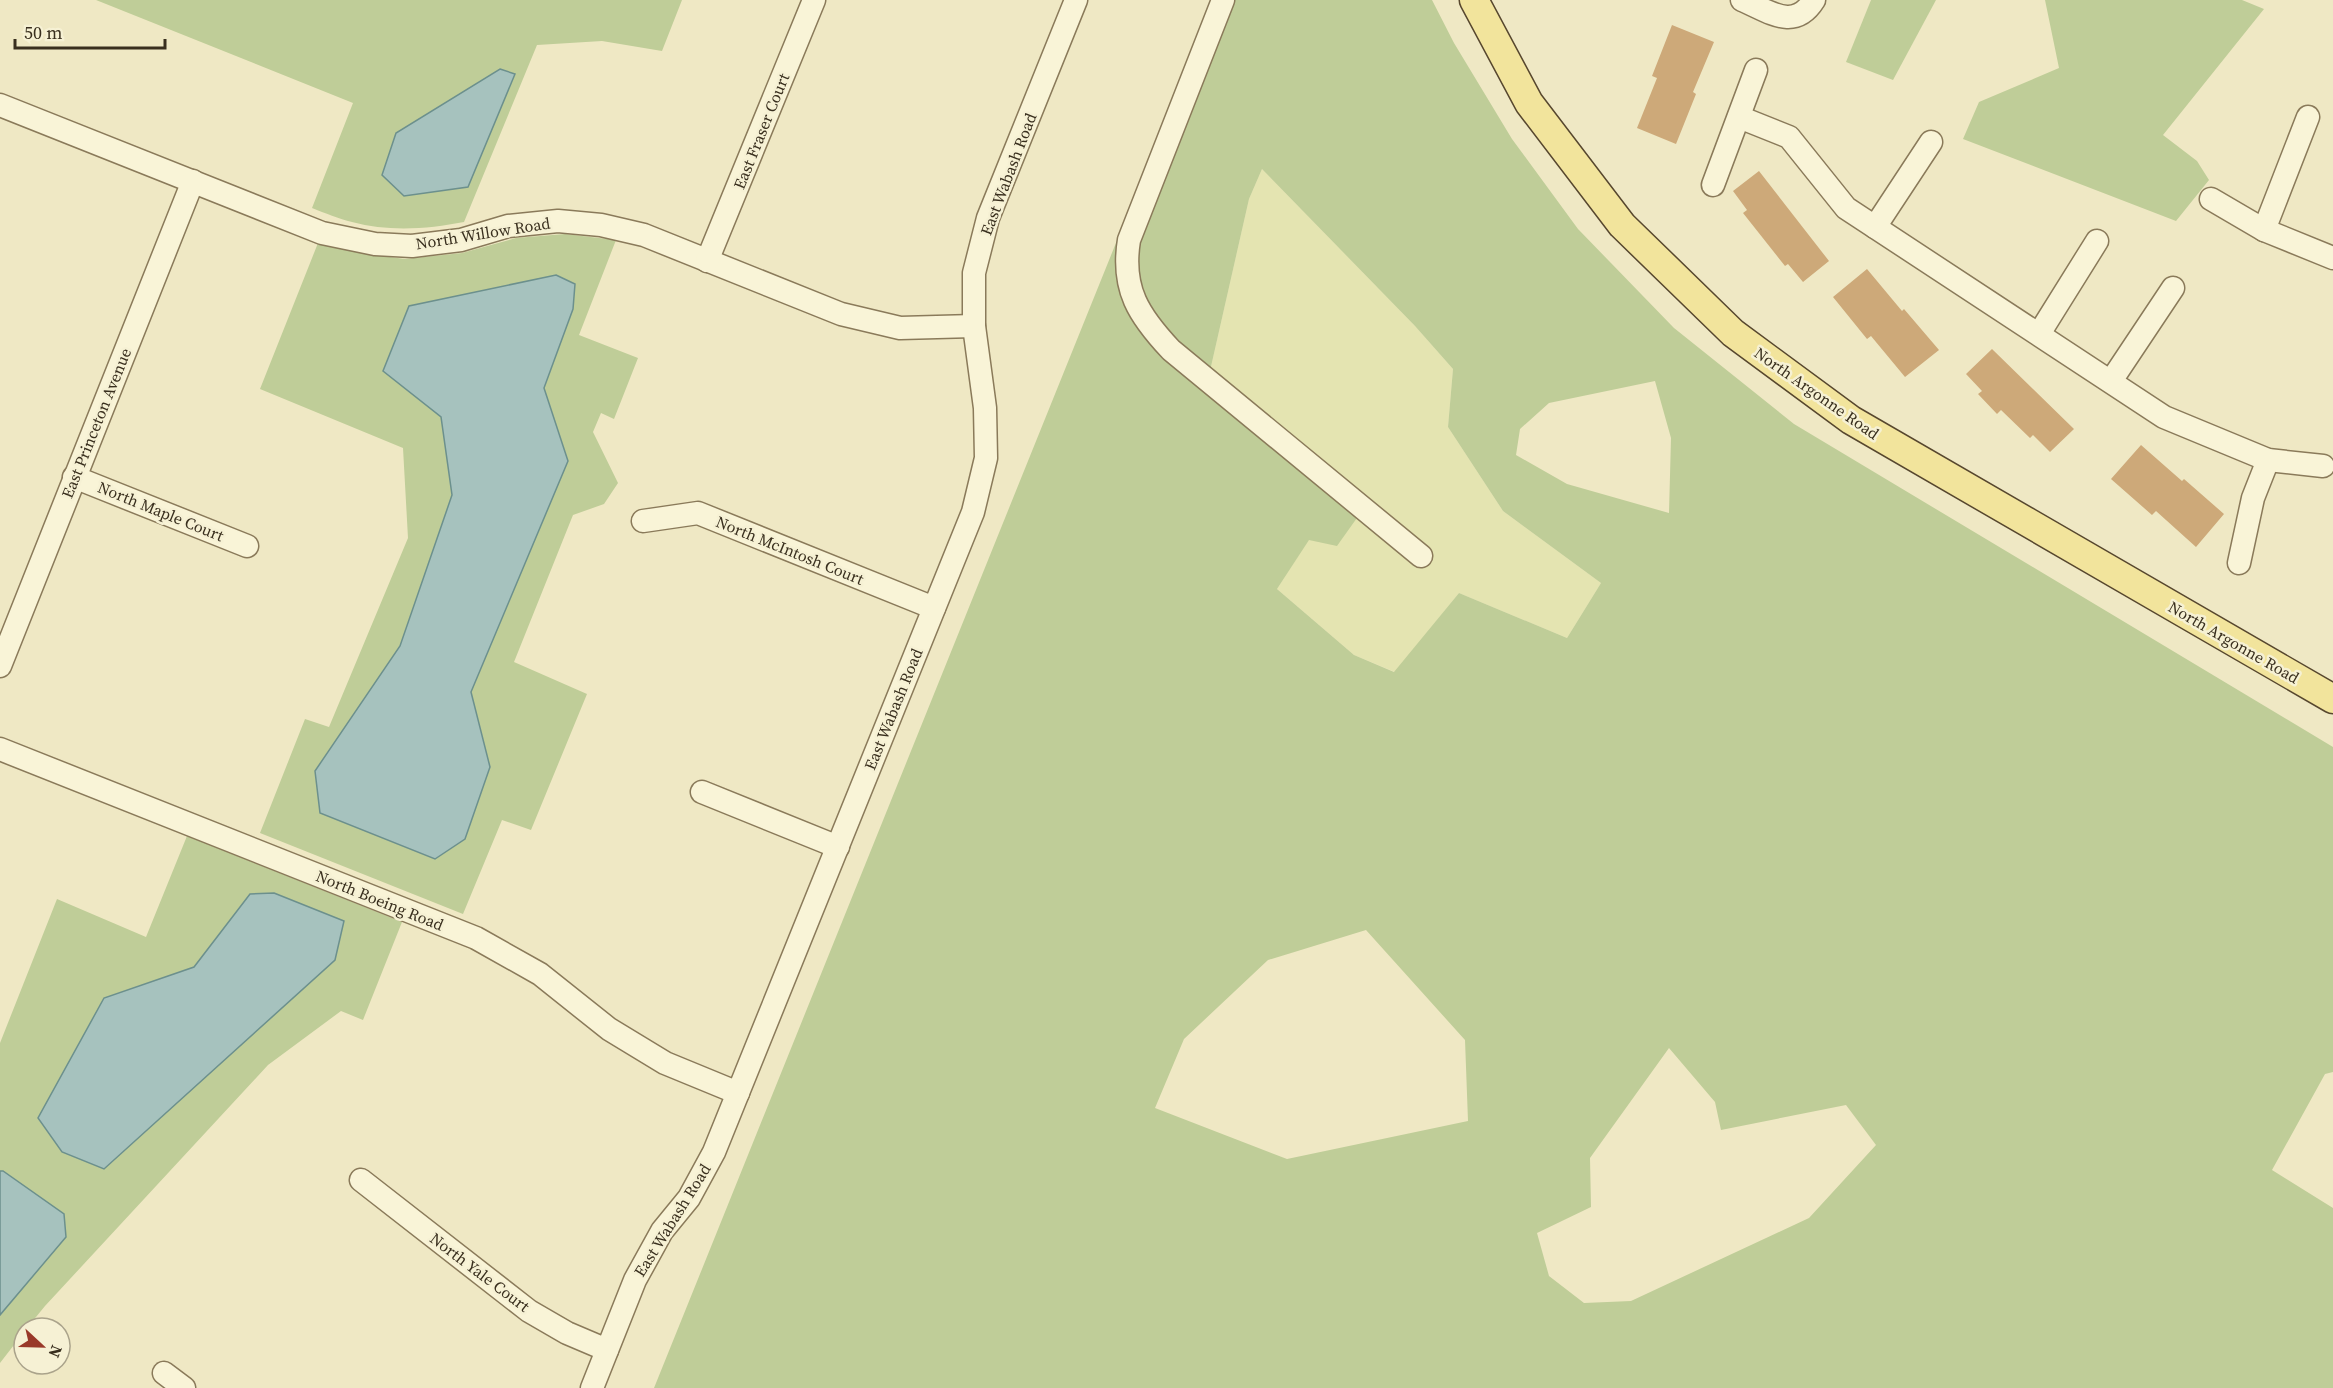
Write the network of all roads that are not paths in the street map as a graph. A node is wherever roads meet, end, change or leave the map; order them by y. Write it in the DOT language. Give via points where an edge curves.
graph roads {
  1 [pos="814,0"];
  2 [pos="1076,0"];
  3 [pos="1223,0"];
  4 [pos="1474,0"];
  5 [pos="1742,0"];
  6 [pos="1815,0"];
  7 [pos="1756,70"];
  8 [pos="0,105"];
  9 [pos="1739,117"];
  10 [pos="2308,117"];
  11 [pos="1931,142"];
  12 [pos="193,181"];
  13 [pos="1713,184"];
  14 [pos="2211,199"];
  15 [pos="1875,227"];
  16 [pos="2264,230"];
  17 [pos="2097,242"];
  18 [pos="2333,258"];
  19 [pos="707,261"];
  20 [pos="2173,288"];
  21 [pos="974,326"];
  22 [pos="2039,334"];
  23 [pos="2110,381"];
  24 [pos="2268,460"];
  25 [pos="2330,467"];
  26 [pos="74,477"];
  27 [pos="643,521"];
  28 [pos="247,546"];
  29 [pos="1421,556"];
  30 [pos="2239,563"];
  31 [pos="934,608"];
  32 [pos="0,666"];
  33 [pos="2332,697"];
  34 [pos="0,749"];
  35 [pos="702,792"];
  36 [pos="838,847"];
  37 [pos="738,1093"];
  38 [pos="361,1180"];
  39 [pos="607,1350"];
  40 [pos="164,1372"];
  41 [pos="184,1388"];
  42 [pos="592,1388"];
  1 -- 19 [label="street, East Fraser Court"];
  2 -- 21 [label="street, East Wabash Road" via="988,218 975,273"];
  3 -- 29 [label="street" via="1129,240 1126,274 1131,291 1140,310 1172,350"];
  4 -- 33 [label="main road, North Argonne Road" via="1529,103 1622,225 1733,333 1851,420"];
  5 -- 6 [label="street" via="1787,19 1800,15"];
  7 -- 9 [label="street"];
  8 -- 12 [label="street, North Willow Road"];
  9 -- 13 [label="street"];
  9 -- 15 [label="street" via="1790,137 1846,208"];
  10 -- 16 [label="street"];
  11 -- 15 [label="street"];
  12 -- 19 [label="street, North Willow Road" via="322,232 375,244 412,246 460,240 508,226 558,221 602,225 644,235"];
  12 -- 26 [label="street, East Princeton Avenue"];
  14 -- 16 [label="street"];
  15 -- 22 [label="street"];
  16 -- 18 [label="street"];
  17 -- 22 [label="street"];
  19 -- 21 [label="street, North Willow Road" via="851,317 900,328"];
  20 -- 23 [label="street"];
  21 -- 31 [label="street, East Wabash Road" via="985,408 986,458 973,512"];
  22 -- 23 [label="street"];
  23 -- 24 [label="street" via="2164,417"];
  24 -- 25 [label="street"];
  24 -- 30 [label="street" via="2253,498"];
  26 -- 28 [label="street, North Maple Court"];
  26 -- 32 [label="street, East Princeton Avenue"];
  27 -- 31 [label="street, North McIntosh Court" via="698,513"];
  31 -- 36 [label="street, East Wabash Road"];
  34 -- 37 [label="street, North Boeing Road" via="476,938 540,974 609,1029 665,1064"];
  35 -- 36 [label="street"];
  36 -- 37 [label="street, East Wabash Road"];
  37 -- 39 [label="street, East Wabash Road" via="714,1152 689,1198 662,1231 635,1280"];
  38 -- 39 [label="street, North Yale Court" via="529,1311"];
  39 -- 42 [label="street, East Wabash Road"];
  40 -- 41 [label="street"];
}
